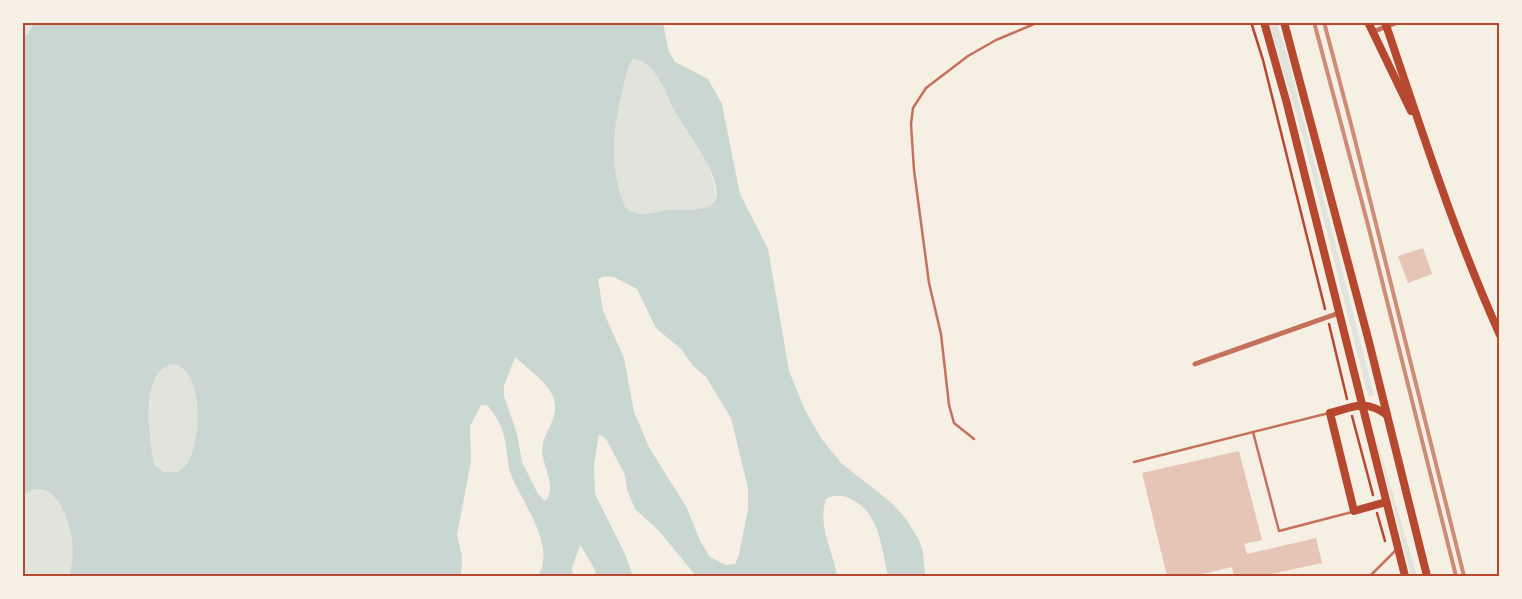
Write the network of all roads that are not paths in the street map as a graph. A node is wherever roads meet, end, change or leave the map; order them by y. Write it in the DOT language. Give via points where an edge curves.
graph roads {
  1 [pos="1039,22"];
  2 [pos="1264,22"];
  3 [pos="1284,22"];
  4 [pos="1368,22"];
  5 [pos="1398,22"];
  6 [pos="1386,25"];
  7 [pos="1372,32"];
  8 [pos="1416,119"];
  9 [pos="1339,313"];
  10 [pos="1500,336"];
  11 [pos="1195,364"];
  12 [pos="1362,405"];
  13 [pos="1330,412"];
  14 [pos="1387,415"];
  15 [pos="1253,432"];
  16 [pos="974,439"];
  17 [pos="1134,462"];
  18 [pos="1386,502"];
  19 [pos="1354,511"];
  20 [pos="1398,548"];
  21 [pos="1370,576"];
  22 [pos="1405,576"];
  23 [pos="1427,576"];
  1 -- 16 [label="lane" via="968,56 926,88 913,108 914,170 929,284 941,334 949,405 954,423"];
  2 -- 9 [label="main road"];
  3 -- 14 [label="main road"];
  4 -- 7 [label="main road"];
  5 -- 6 [label="street"];
  6 -- 7 [label="street"];
  6 -- 8 [label="main road"];
  7 -- 8 [label="main road"];
  8 -- 10 [label="main road" via="1472,272"];
  9 -- 11 [label="street"];
  9 -- 12 [label="main road"];
  12 -- 13 [label="main road"];
  12 -- 14 [label="main road" via="1370,405"];
  12 -- 18 [label="main road"];
  13 -- 15 [label="lane"];
  13 -- 19 [label="main road"];
  14 -- 23 [label="main road"];
  15 -- 17 [label="lane"];
  15 -- 19 [label="lane" via="1279,531"];
  18 -- 19 [label="main road"];
  18 -- 20 [label="main road"];
  20 -- 21 [label="lane"];
  20 -- 22 [label="main road"];
}
